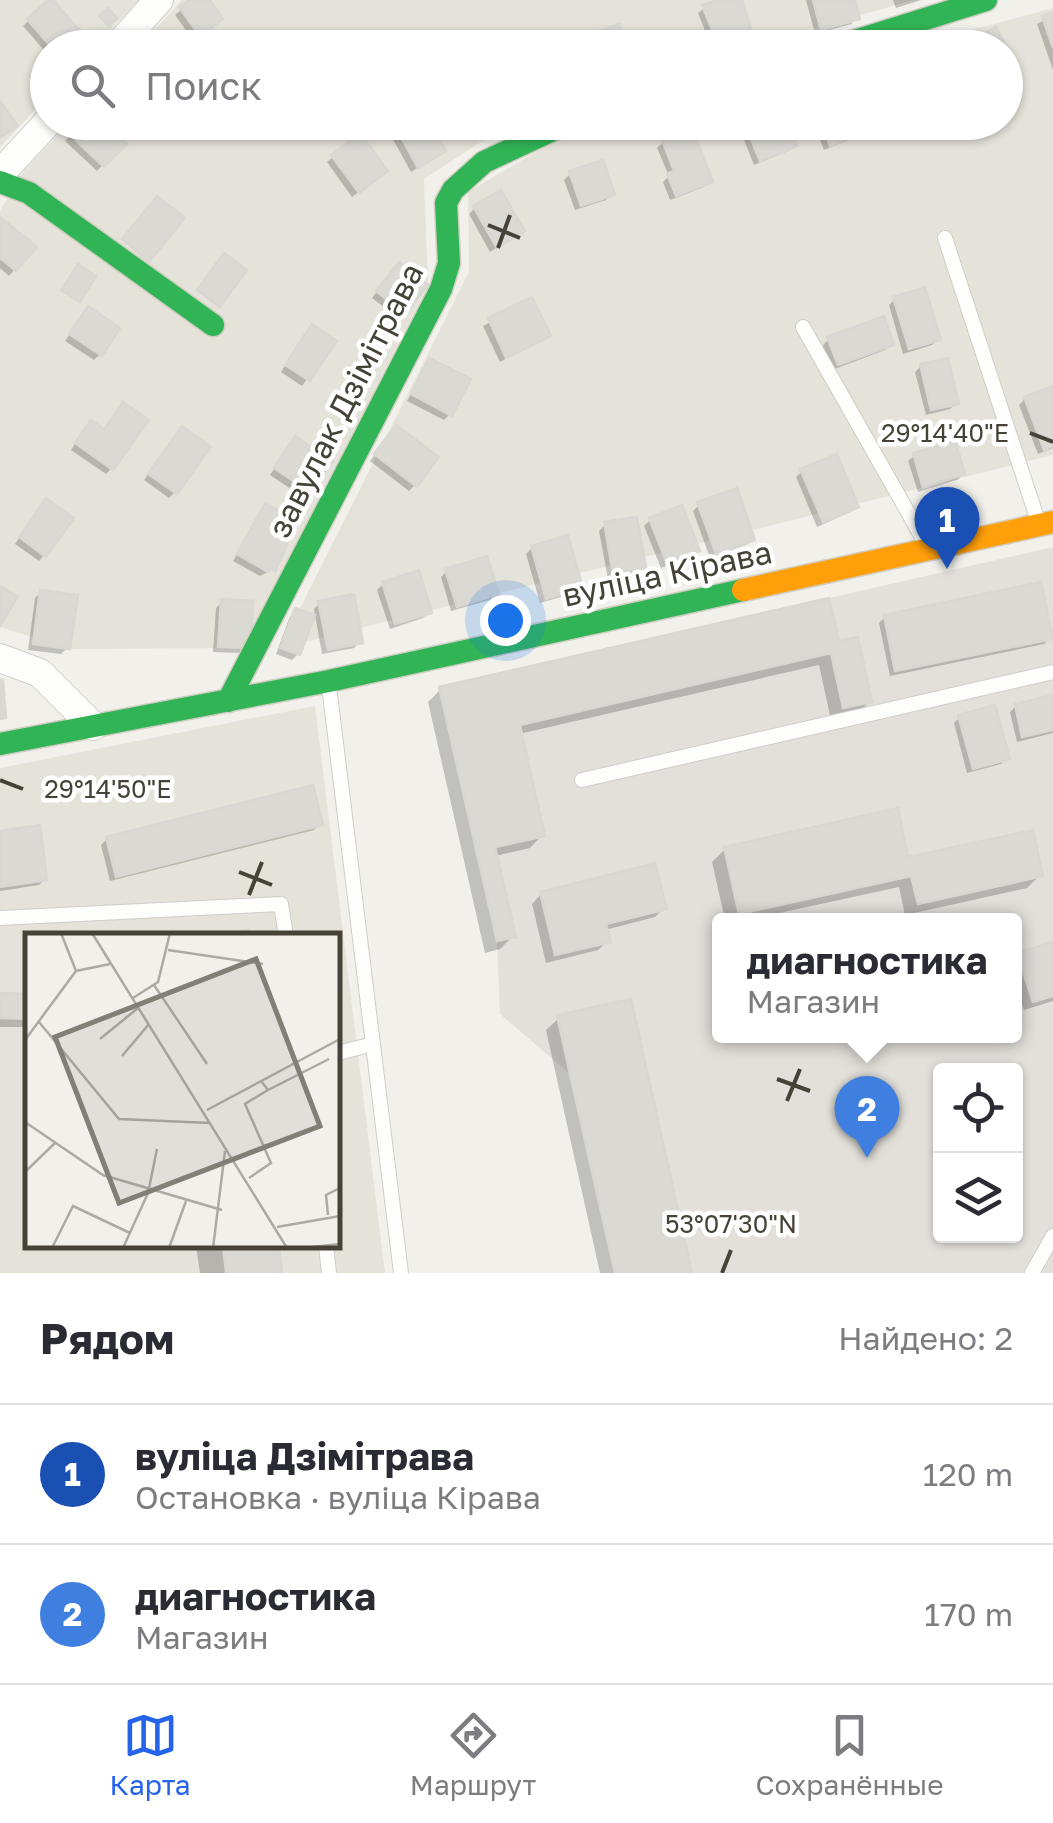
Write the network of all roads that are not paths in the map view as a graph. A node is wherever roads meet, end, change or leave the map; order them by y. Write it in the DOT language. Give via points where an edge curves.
graph roads {
  1 [pos="160,0"];
  2 [pos="986,0"];
  3 [pos="132,30"];
  4 [pos="890,30"];
  5 [pos="31,140"];
  6 [pos="531,140"];
  7 [pos="0,174"];
  8 [pos="0,182"];
  9 [pos="944,238"];
  10 [pos="213,325"];
  11 [pos="804,327"];
  12 [pos="1046,523"];
  13 [pos="929,551"];
  14 [pos="0,658"];
  15 [pos="1053,672"];
  16 [pos="328,680"];
  17 [pos="228,701"];
  18 [pos="93,726"];
  19 [pos="0,744"];
  20 [pos="582,780"];
  21 [pos="0,918"];
  22 [pos="286,933"];
  23 [pos="373,1044"];
  24 [pos="340,1052"];
  25 [pos="1053,1236"];
  26 [pos="326,1248"];
  27 [pos="329,1273"];
  28 [pos="401,1273"];
  29 [pos="1032,1273"];
  1 -- 3 [label="street"];
  2 -- 4 [label="street"];
  5 -- 7 [label="street"];
  6 -- 17 [label="street, завулак Дзімітрава" via="484,162 453,190 446,203 449,263 442,289"];
  8 -- 10 [label="street" via="29,193"];
  9 -- 12 [label="lane"];
  11 -- 13 [label="lane"];
  12 -- 13 [label="street, вуліца Кірава"];
  13 -- 16 [label="street, вуліца Кірава"];
  14 -- 18 [label="street" via="40,673"];
  15 -- 20 [label="lane"];
  16 -- 17 [label="street, вуліца Кірава"];
  16 -- 23 [label="lane"];
  17 -- 18 [label="street, вуліца Кірава"];
  18 -- 19 [label="street, вуліца Кірава"];
  21 -- 22 [label="lane" via="281,904"];
  23 -- 24 [label="lane"];
  23 -- 28 [label="lane"];
  25 -- 29 [label="lane"];
  26 -- 27 [label="lane"];
}
